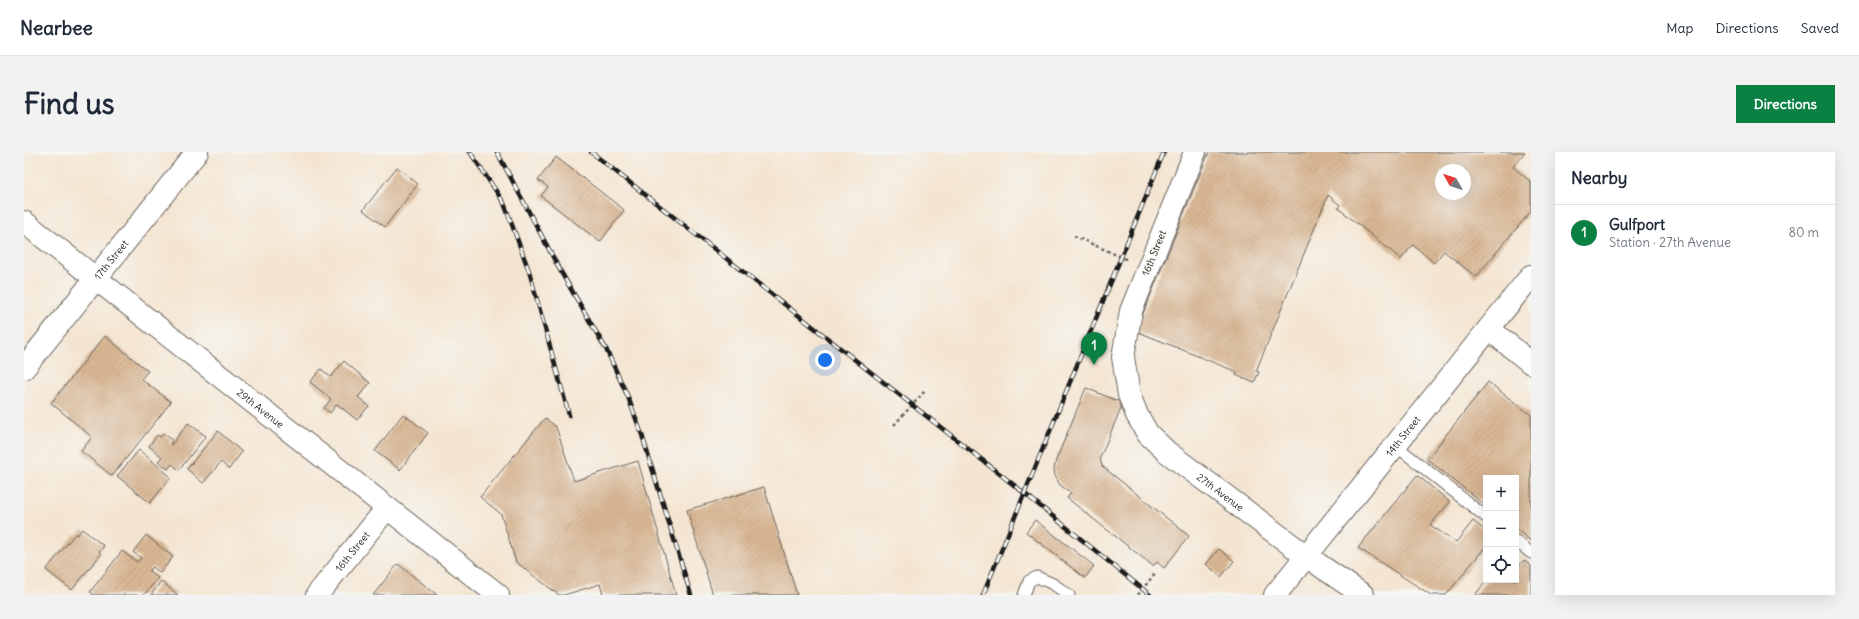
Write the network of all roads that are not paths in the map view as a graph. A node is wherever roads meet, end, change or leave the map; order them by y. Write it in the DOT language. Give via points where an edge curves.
graph roads {
  1 [pos="197,152"];
  2 [pos="1195,152"];
  3 [pos="24,222"];
  4 [pos="1531,276"];
  5 [pos="96,278"];
  6 [pos="1489,329"];
  7 [pos="1123,357"];
  8 [pos="1531,363"];
  9 [pos="24,368"];
  10 [pos="1395,445"];
  11 [pos="387,508"];
  12 [pos="1483,515"];
  13 [pos="1519,543"];
  14 [pos="1531,553"];
  15 [pos="1306,556"];
  16 [pos="317,595"];
  17 [pos="498,595"];
  18 [pos="1024,595"];
  19 [pos="1068,595"];
  20 [pos="1275,595"];
  21 [pos="1363,595"];
  1 -- 5 [label="street, 17th Street"];
  2 -- 7 [label="street, 16th Street" via="1131,311"];
  3 -- 5 [label="street, 29th Avenue"];
  4 -- 6 [label="street, 14th Street"];
  5 -- 9 [label="street, 17th Street"];
  5 -- 11 [label="street, 29th Avenue"];
  6 -- 8 [label="street"];
  6 -- 10 [label="street, 14th Street"];
  7 -- 15 [label="street, 27th Avenue" via="1129,395 1148,434 1167,452"];
  10 -- 12 [label="lane"];
  10 -- 15 [label="street, 14th Street"];
  11 -- 16 [label="street, 16th Street"];
  11 -- 17 [label="street, 29th Avenue"];
  13 -- 14 [label="lane"];
  15 -- 20 [label="street, 14th Street"];
  15 -- 21 [label="street, 27th Avenue"];
  18 -- 19 [label="lane" via="1029,581 1038,577"];
}
